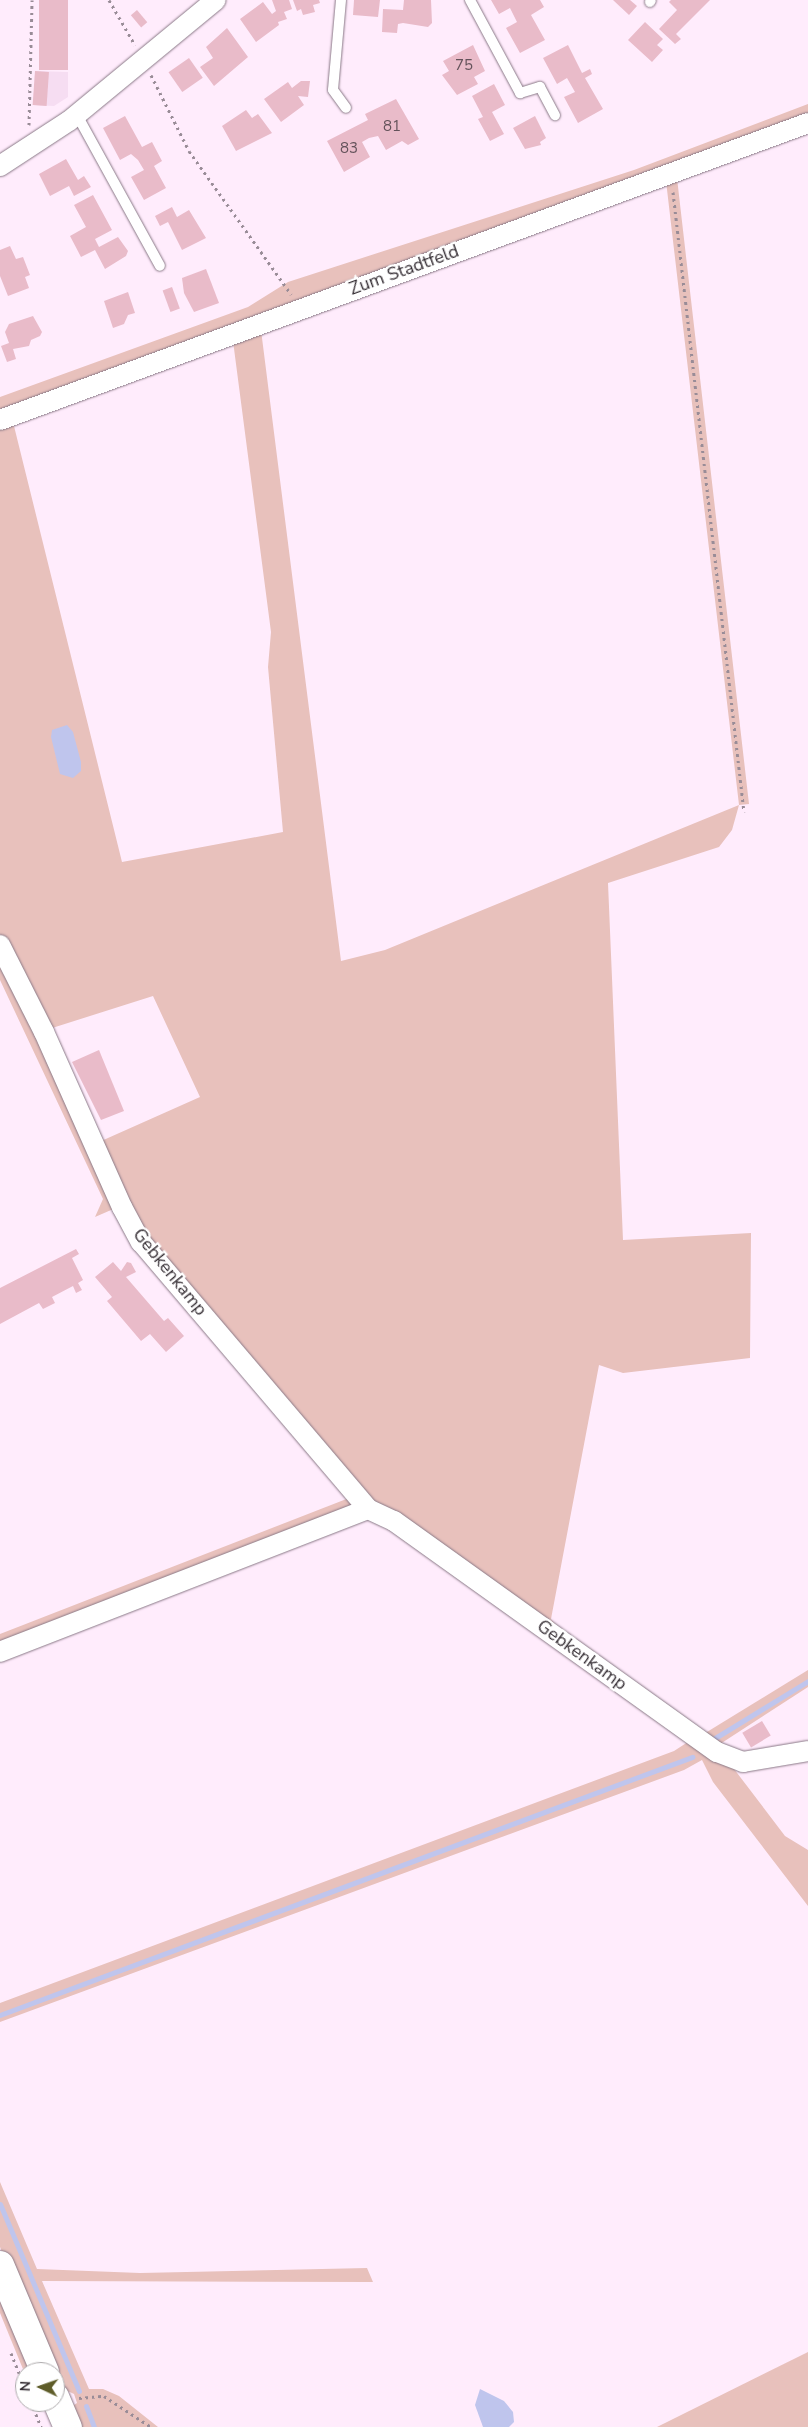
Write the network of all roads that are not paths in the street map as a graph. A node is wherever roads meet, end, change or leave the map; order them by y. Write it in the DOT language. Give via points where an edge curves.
graph roads {
  1 [pos="216,0"];
  2 [pos="341,0"];
  3 [pos="470,0"];
  4 [pos="346,108"];
  5 [pos="77,115"];
  6 [pos="555,115"];
  7 [pos="808,123"];
  8 [pos="0,166"];
  9 [pos="160,266"];
  10 [pos="0,420"];
  11 [pos="0,945"];
  12 [pos="368,1509"];
  13 [pos="0,1652"];
  14 [pos="808,1751"];
  15 [pos="0,2265"];
  16 [pos="40,2362"];
  1 -- 5 [label="street"];
  2 -- 4 [label="lane" via="333,90"];
  3 -- 6 [label="lane" via="520,93 540,86"];
  5 -- 8 [label="street"];
  5 -- 9 [label="lane"];
  7 -- 10 [label="street, Zum Stadtfeld"];
  11 -- 12 [label="street, Gebkenkamp" via="44,1032 122,1207 142,1242"];
  12 -- 13 [label="street"];
  12 -- 14 [label="street, Gebkenkamp" via="394,1521 717,1752 743,1762"];
  15 -- 16 [label="main road"];
}
